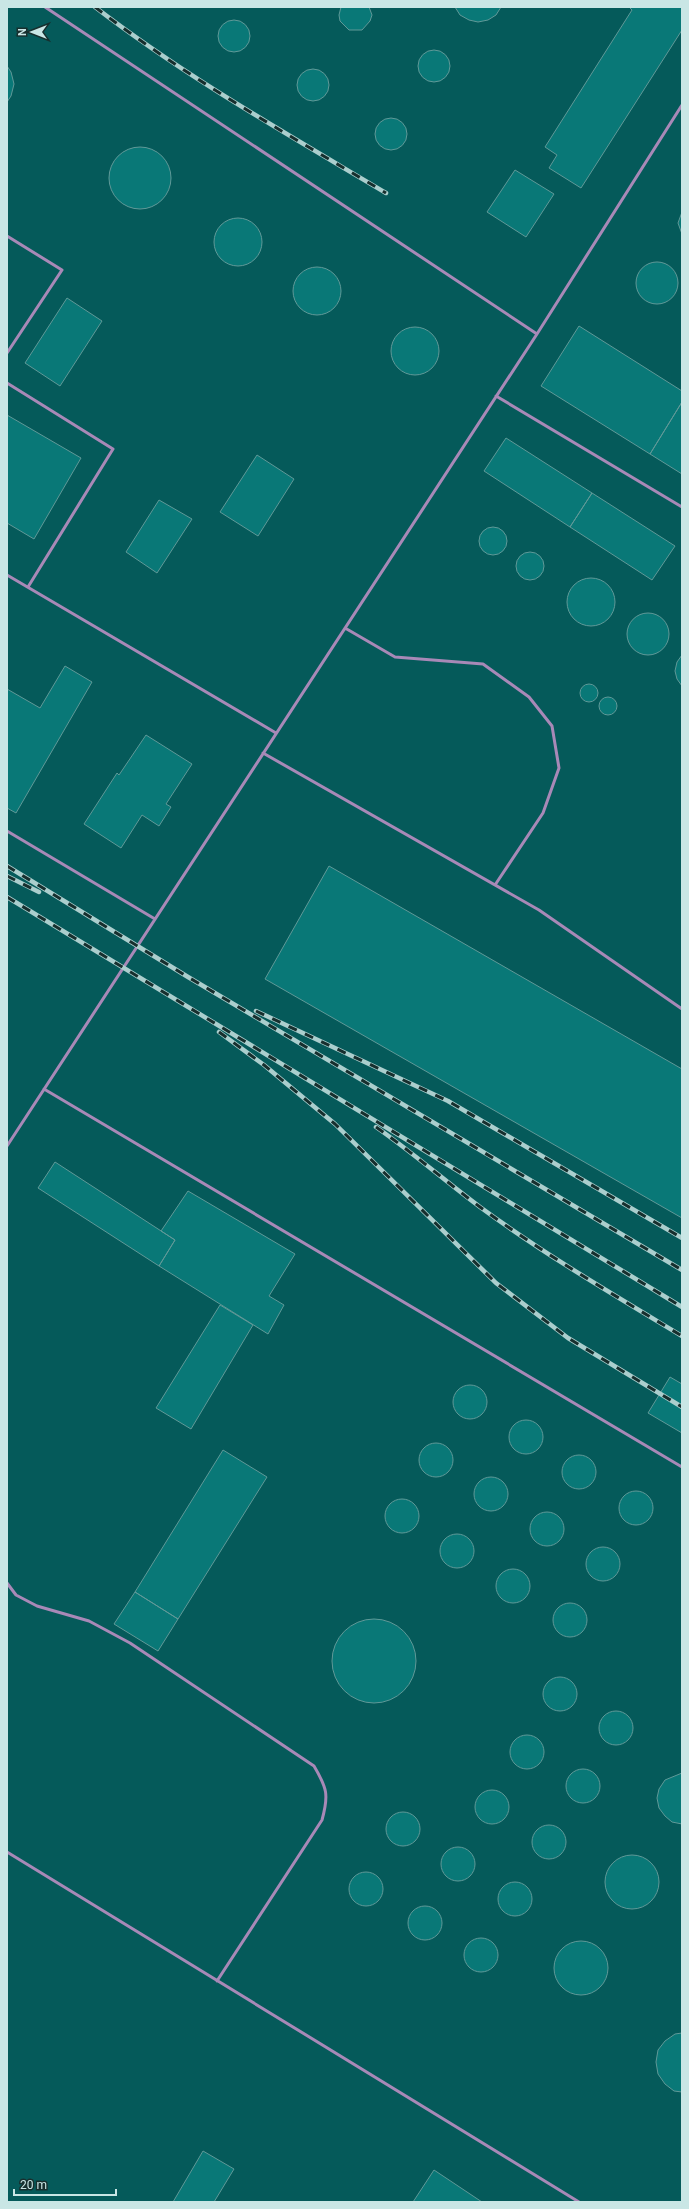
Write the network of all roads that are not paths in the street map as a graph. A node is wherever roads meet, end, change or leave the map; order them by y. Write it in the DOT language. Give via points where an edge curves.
graph roads {
  1 [pos="45,7"];
  2 [pos="682,105"];
  3 [pos="7,236"];
  4 [pos="537,334"];
  5 [pos="7,353"];
  6 [pos="7,383"];
  7 [pos="496,396"];
  8 [pos="682,507"];
  9 [pos="7,575"];
  10 [pos="28,587"];
  11 [pos="345,628"];
  12 [pos="276,733"];
  13 [pos="263,753"];
  14 [pos="7,831"];
  15 [pos="495,885"];
  16 [pos="155,919"];
  17 [pos="682,1009"];
  18 [pos="44,1089"];
  19 [pos="7,1146"];
  20 [pos="682,1467"];
  21 [pos="7,1583"];
  22 [pos="7,1852"];
  23 [pos="217,1981"];
  24 [pos="579,2202"];
  1 -- 4 [label="lane"];
  2 -- 4 [label="lane"];
  3 -- 5 [label="lane" via="62,270"];
  4 -- 7 [label="lane"];
  6 -- 10 [label="lane" via="113,449"];
  7 -- 8 [label="lane"];
  7 -- 11 [label="lane"];
  9 -- 10 [label="lane"];
  10 -- 12 [label="lane"];
  11 -- 12 [label="lane"];
  11 -- 15 [label="lane" via="395,657 483,664 529,697 552,726 559,768 546,805"];
  12 -- 13 [label="lane"];
  13 -- 15 [label="lane"];
  13 -- 16 [label="lane"];
  14 -- 16 [label="lane"];
  15 -- 17 [label="lane" via="540,910"];
  16 -- 18 [label="lane"];
  18 -- 19 [label="lane"];
  18 -- 20 [label="lane"];
  21 -- 23 [label="lane" via="16,1594 37,1606 89,1621 130,1643 314,1766 324,1783 327,1802 322,1820"];
  22 -- 23 [label="lane"];
  23 -- 24 [label="lane"];
}
